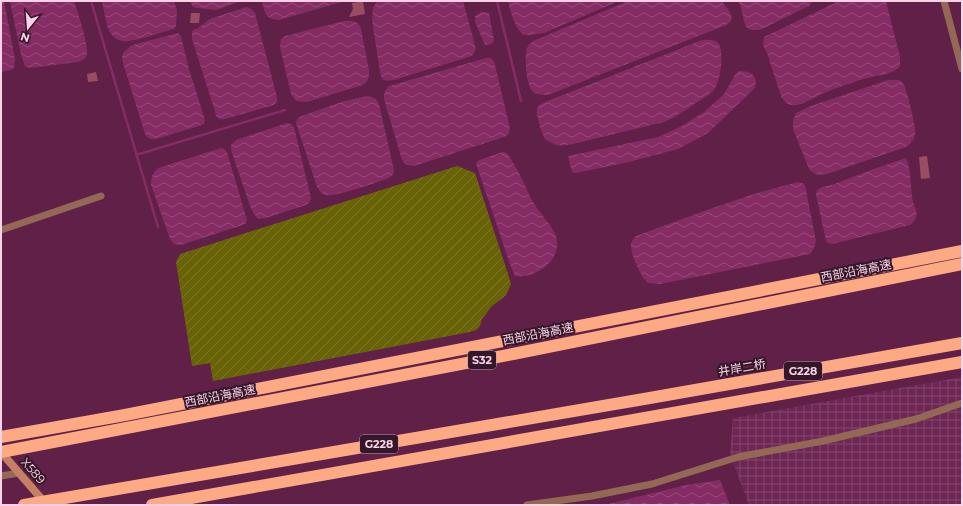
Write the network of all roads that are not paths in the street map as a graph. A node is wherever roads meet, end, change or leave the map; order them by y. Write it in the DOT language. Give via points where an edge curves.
graph roads {
  1 [pos="944,1"];
  2 [pos="962,69"];
  3 [pos="101,196"];
  4 [pos="1,230"];
  5 [pos="962,251"];
  6 [pos="962,264"];
  7 [pos="962,343"];
  8 [pos="962,362"];
  9 [pos="962,403"];
  10 [pos="1,437"];
  11 [pos="1,452"];
  12 [pos="19,473"];
  13 [pos="1,476"];
  14 [pos="24,505"];
  15 [pos="47,505"];
  16 [pos="152,505"];
  17 [pos="527,505"];
  1 -- 2 [label="street"];
  3 -- 4 [label="street"];
  5 -- 10 [label="highway, 西部沿海高速 / S32" via="132,414"];
  6 -- 11 [label="highway, 西部沿海高速 / S32"];
  7 -- 14 [label="highway, 井岸二桥 / G228"];
  8 -- 16 [label="highway, G228"];
  9 -- 17 [label="street" via="916,419 830,440 738,457 652,484"];
  11 -- 12 [label="street, X589 / X589"];
  12 -- 13 [label="street"];
  12 -- 15 [label="street, X589 / X589"];
}
